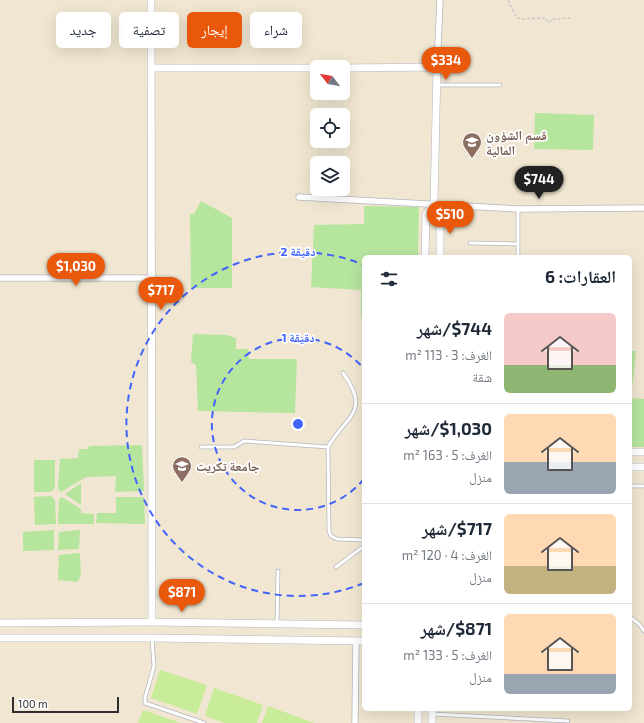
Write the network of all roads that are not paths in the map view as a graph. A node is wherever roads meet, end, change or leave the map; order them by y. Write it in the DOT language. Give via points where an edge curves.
graph roads {
  1 [pos="151,0"];
  2 [pos="440,0"];
  3 [pos="437,67"];
  4 [pos="152,68"];
  5 [pos="310,68"];
  6 [pos="350,68"];
  7 [pos="437,85"];
  8 [pos="500,86"];
  9 [pos="299,197"];
  10 [pos="434,204"];
  11 [pos="644,208"];
  12 [pos="518,209"];
  13 [pos="470,243"];
  14 [pos="518,244"];
  15 [pos="425,255"];
  16 [pos="440,255"];
  17 [pos="518,255"];
  18 [pos="0,278"];
  19 [pos="152,278"];
  20 [pos="343,374"];
  21 [pos="201,447"];
  22 [pos="328,447"];
  23 [pos="632,452"];
  24 [pos="644,452"];
  25 [pos="632,467"];
  26 [pos="644,467"];
  27 [pos="632,486"];
  28 [pos="643,486"];
  29 [pos="362,540"];
  30 [pos="362,548"];
  31 [pos="336,567"];
  32 [pos="278,571"];
  33 [pos="632,618"];
  34 [pos="152,622"];
  35 [pos="0,623"];
  36 [pos="277,624"];
  37 [pos="362,625"];
  38 [pos="644,631"];
  39 [pos="0,638"];
  40 [pos="152,638"];
  41 [pos="360,641"];
  42 [pos="418,711"];
  43 [pos="432,711"];
  44 [pos="568,721"];
  45 [pos="204,723"];
  46 [pos="355,723"];
  47 [pos="418,723"];
  48 [pos="432,723"];
  1 -- 4 [label="street"];
  2 -- 3 [label="street"];
  3 -- 6 [label="street"];
  3 -- 7 [label="street"];
  4 -- 5 [label="street"];
  4 -- 19 [label="street"];
  7 -- 8 [label="lane"];
  7 -- 10 [label="street"];
  9 -- 10 [label="street"];
  10 -- 12 [label="street"];
  10 -- 15 [label="street" via="426,214"];
  10 -- 16 [label="street" via="440,213"];
  11 -- 12 [label="street"];
  12 -- 14 [label="lane"];
  13 -- 14 [label="lane"];
  14 -- 17 [label="lane"];
  18 -- 19 [label="street"];
  19 -- 34 [label="street"];
  20 -- 22 [label="lane" via="351,384 357,403 353,415"];
  21 -- 22 [label="lane" via="234,447 244,441"];
  22 -- 29 [label="lane" via="329,531 331,536 337,539"];
  23 -- 24 [label="street"];
  25 -- 26 [label="street"];
  27 -- 28 [label="lane"];
  30 -- 31 [label="lane"];
  32 -- 36 [label="lane"];
  33 -- 38 [label="lane"];
  34 -- 35 [label="street"];
  34 -- 36 [label="street"];
  36 -- 37 [label="street"];
  39 -- 40 [label="street"];
  40 -- 41 [label="street"];
  40 -- 45 [label="lane" via="154,666 145,703"];
  41 -- 46 [label="street"];
  42 -- 47 [label="street"];
  43 -- 44 [label="lane"];
  43 -- 48 [label="street"];
}
